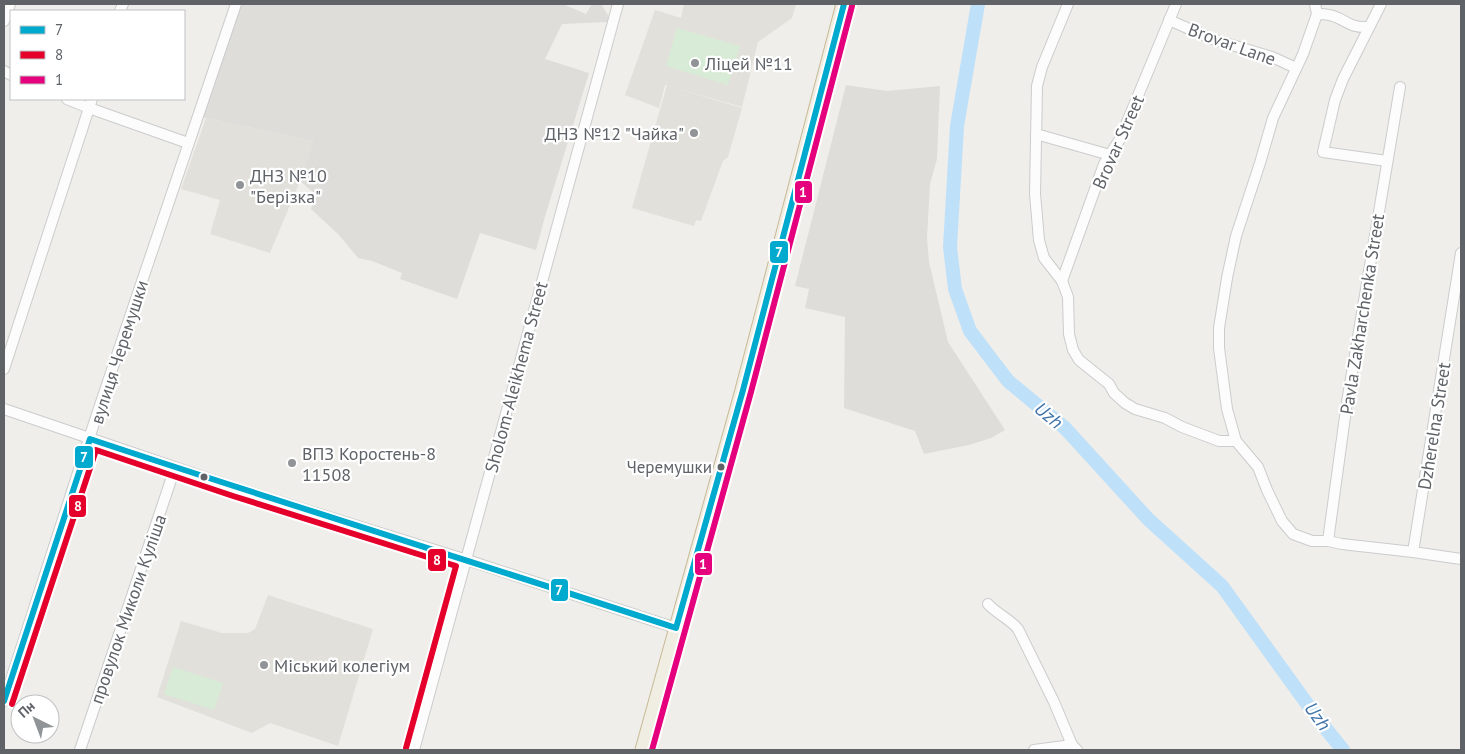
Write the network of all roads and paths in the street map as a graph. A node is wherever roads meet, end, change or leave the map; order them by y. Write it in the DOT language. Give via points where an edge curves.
graph roads {
  1 [pos="10,4"];
  2 [pos="236,4"];
  3 [pos="617,4"];
  4 [pos="844,4"];
  5 [pos="1068,4"];
  6 [pos="1176,4"];
  7 [pos="1381,4"];
  8 [pos="1316,9"];
  9 [pos="1169,20"];
  10 [pos="4,21"];
  11 [pos="1368,27"];
  12 [pos="1296,68"];
  13 [pos="1400,87"];
  14 [pos="73,100"];
  15 [pos="90,103"];
  16 [pos="1036,134"];
  17 [pos="188,142"];
  18 [pos="1110,155"];
  19 [pos="1387,161"];
  20 [pos="1461,253"];
  21 [pos="1062,281"];
  22 [pos="4,369"];
  23 [pos="4,409"];
  24 [pos="90,438"];
  25 [pos="1236,441"];
  26 [pos="175,468"];
  27 [pos="1328,541"];
  28 [pos="1413,552"];
  29 [pos="1461,559"];
  30 [pos="467,560"];
  31 [pos="988,604"];
  32 [pos="676,628"];
  33 [pos="4,701"];
  34 [pos="1074,748"];
  35 [pos="80,750"];
  36 [pos="414,750"];
  37 [pos="643,750"];
  38 [pos="1034,750"];
  1 -- 10 [label="street"];
  2 -- 17 [label="street, вулиця Черемушки"];
  3 -- 30 [label="street, Sholom-Aleikhema Street"];
  4 -- 32 [label="highway" via="743,390"];
  5 -- 16 [label="street" via="1037,86"];
  6 -- 9 [label="street, Brovar Street"];
  7 -- 11 [label="street"];
  8 -- 11 [label="street" via="1358,28"];
  8 -- 12 [label="street"];
  9 -- 12 [label="street, Brovar Lane" via="1212,39 1272,57"];
  9 -- 18 [label="street, Brovar Street" via="1120,139"];
  11 -- 19 [label="street" via="1337,93 1322,152"];
  12 -- 25 [label="street" via="1273,118 1236,236 1222,305 1218,348 1227,409"];
  13 -- 19 [label="street, Pavla Zakharchenka Street"];
  14 -- 15 [label="street"];
  15 -- 17 [label="street"];
  15 -- 22 [label="street"];
  16 -- 18 [label="street"];
  16 -- 21 [label="street" via="1035,194 1039,240 1044,258"];
  17 -- 24 [label="street, вулиця Черемушки"];
  18 -- 21 [label="street, Brovar Street"];
  19 -- 27 [label="street, Pavla Zakharchenka Street" via="1347,402"];
  20 -- 28 [label="street, Dzherelna Street"];
  21 -- 25 [label="street" via="1068,297 1073,350 1109,384 1114,393 1135,409 1165,418 1219,442"];
  23 -- 24 [label="street"];
  24 -- 26 [label="street"];
  24 -- 33 [label="street, вулиця Черемушки"];
  25 -- 27 [label="street" via="1258,467 1286,527 1302,538"];
  26 -- 30 [label="street"];
  26 -- 35 [label="street, провулок Миколи Куліша"];
  27 -- 28 [label="street"];
  28 -- 29 [label="street"];
  30 -- 32 [label="street"];
  30 -- 36 [label="street, Sholom-Aleikhema Street"];
  31 -- 34 [label="street" via="1018,629"];
  32 -- 37 [label="highway"];
  34 -- 38 [label="street"];
}
